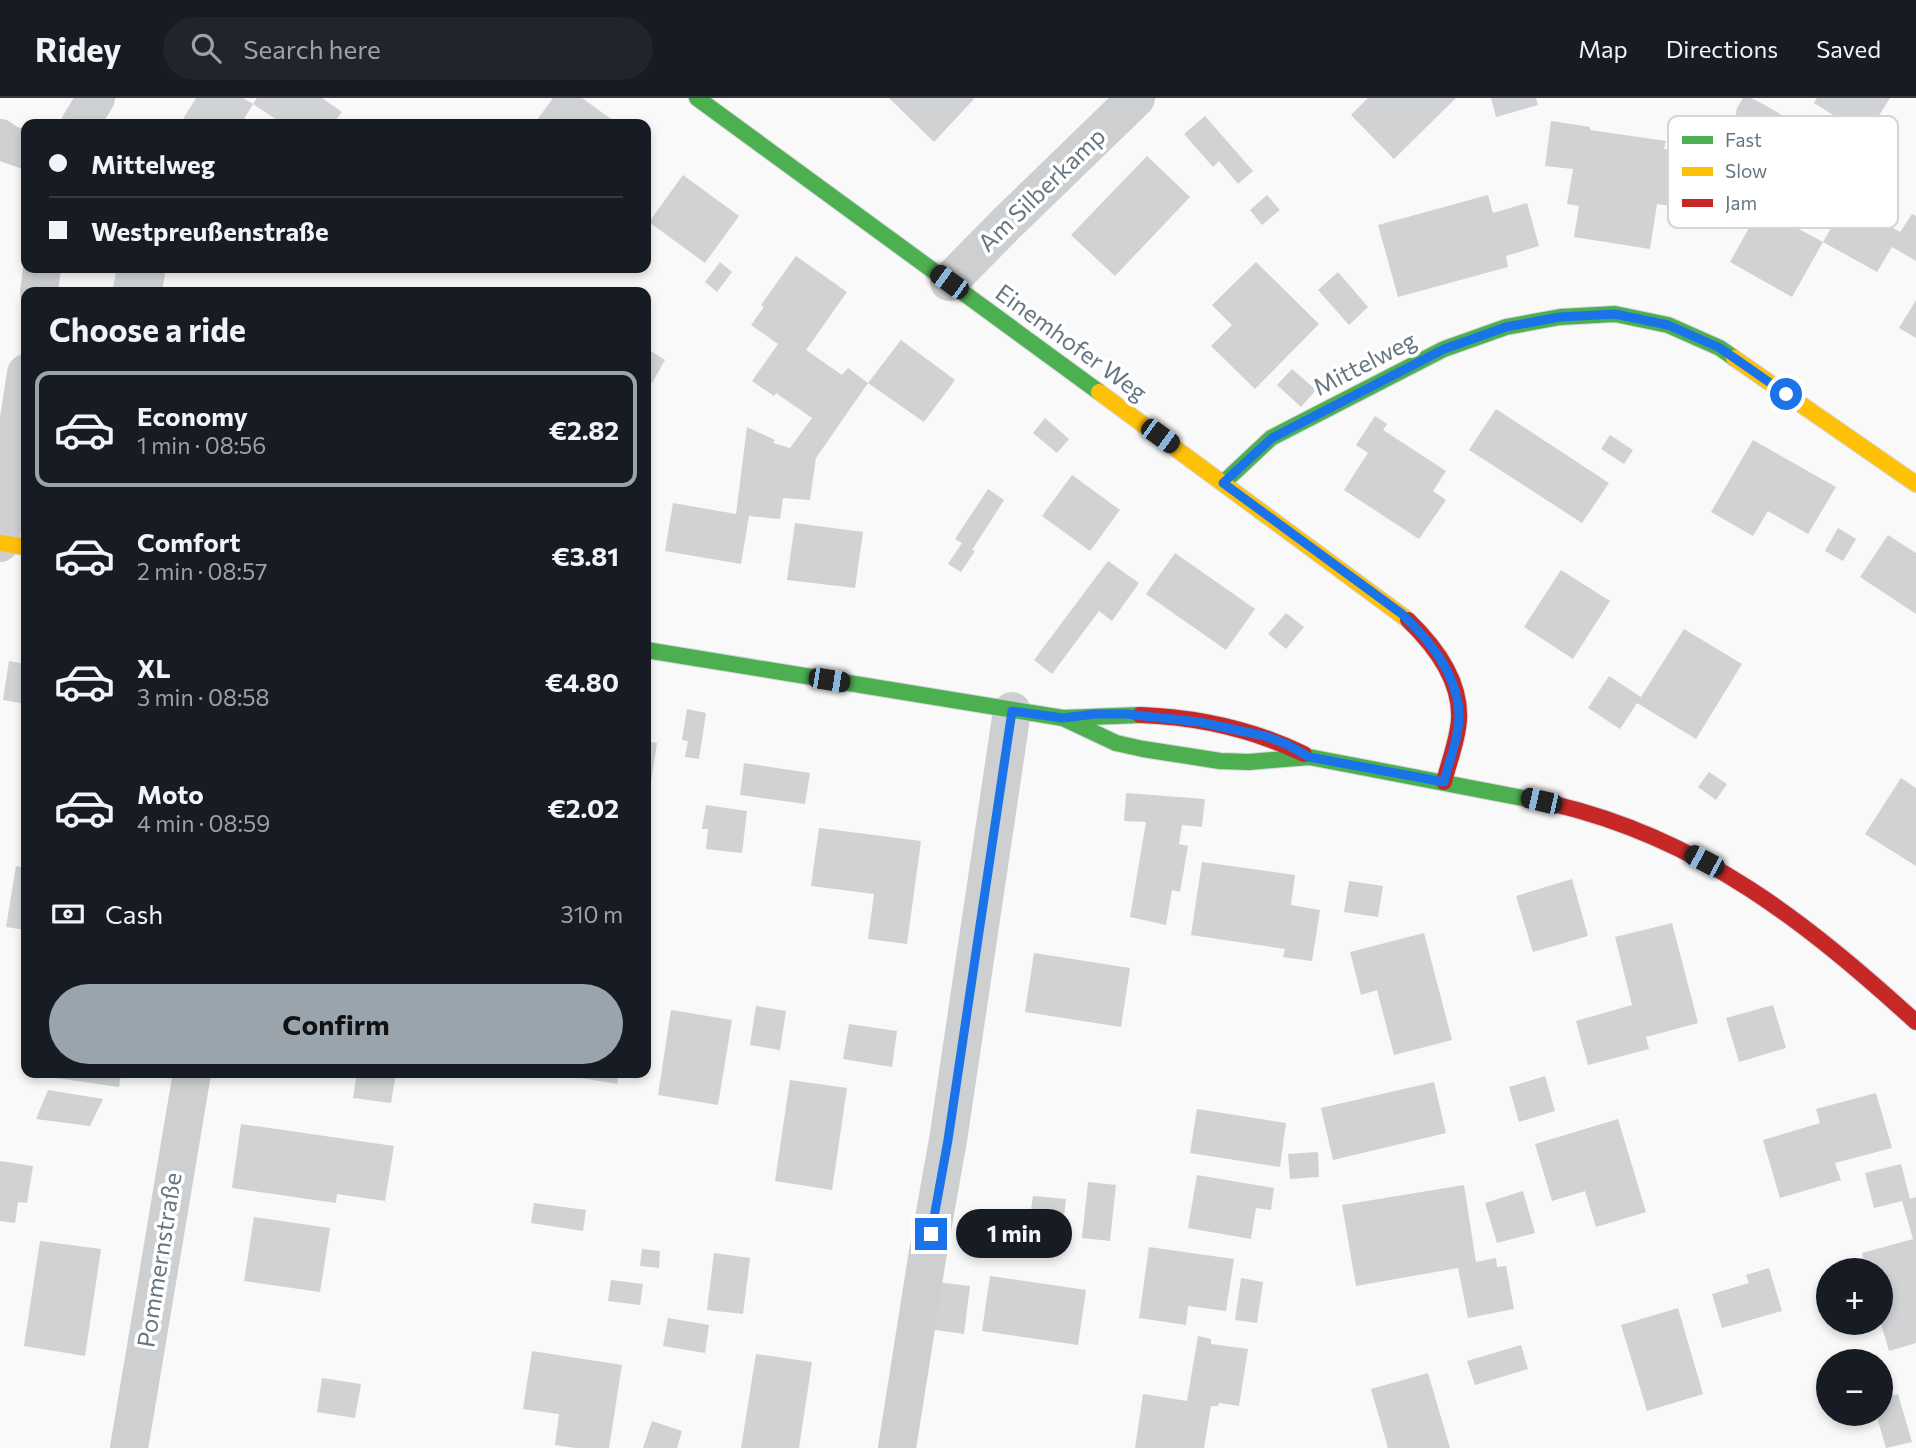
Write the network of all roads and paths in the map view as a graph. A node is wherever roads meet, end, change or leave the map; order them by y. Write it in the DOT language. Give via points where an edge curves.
graph roads {
  1 [pos="96,98"];
  2 [pos="697,98"];
  3 [pos="1136,98"];
  4 [pos="83,119"];
  5 [pos="0,138"];
  6 [pos="21,148"];
  7 [pos="949,282"];
  8 [pos="21,406"];
  9 [pos="1223,483"];
  10 [pos="1916,484"];
  11 [pos="0,543"];
  12 [pos="21,546"];
  13 [pos="651,651"];
  14 [pos="1012,711"];
  15 [pos="1063,718"];
  16 [pos="1309,757"];
  17 [pos="1444,782"];
  18 [pos="1916,1022"];
  19 [pos="191,1078"];
  20 [pos="129,1448"];
  21 [pos="897,1448"];
  1 -- 4 [label="street"];
  2 -- 7 [label="street, Einemhofer Weg"];
  3 -- 7 [label="street, Am Silberkamp"];
  5 -- 6 [label="street"];
  7 -- 9 [label="street, Einemhofer Weg"];
  8 -- 11 [label="street"];
  9 -- 10 [label="street, Mittelweg" via="1272,438 1444,349 1506,327 1560,317 1615,314 1668,325 1720,348"];
  9 -- 17 [label="street, Einemhofer Weg" via="1424,635 1440,657 1459,713"];
  11 -- 12 [label="street"];
  13 -- 14 [label="street"];
  14 -- 15 [label="street"];
  14 -- 21 [label="street"];
  15 -- 16 [label="street" via="1109,713 1199,722 1265,736"];
  15 -- 16 [label="street" via="1116,743 1169,754 1230,761"];
  16 -- 17 [label="street"];
  17 -- 18 [label="street" via="1587,812 1661,839 1725,872 1794,918"];
  19 -- 20 [label="street, Pommernstraße"];
}
